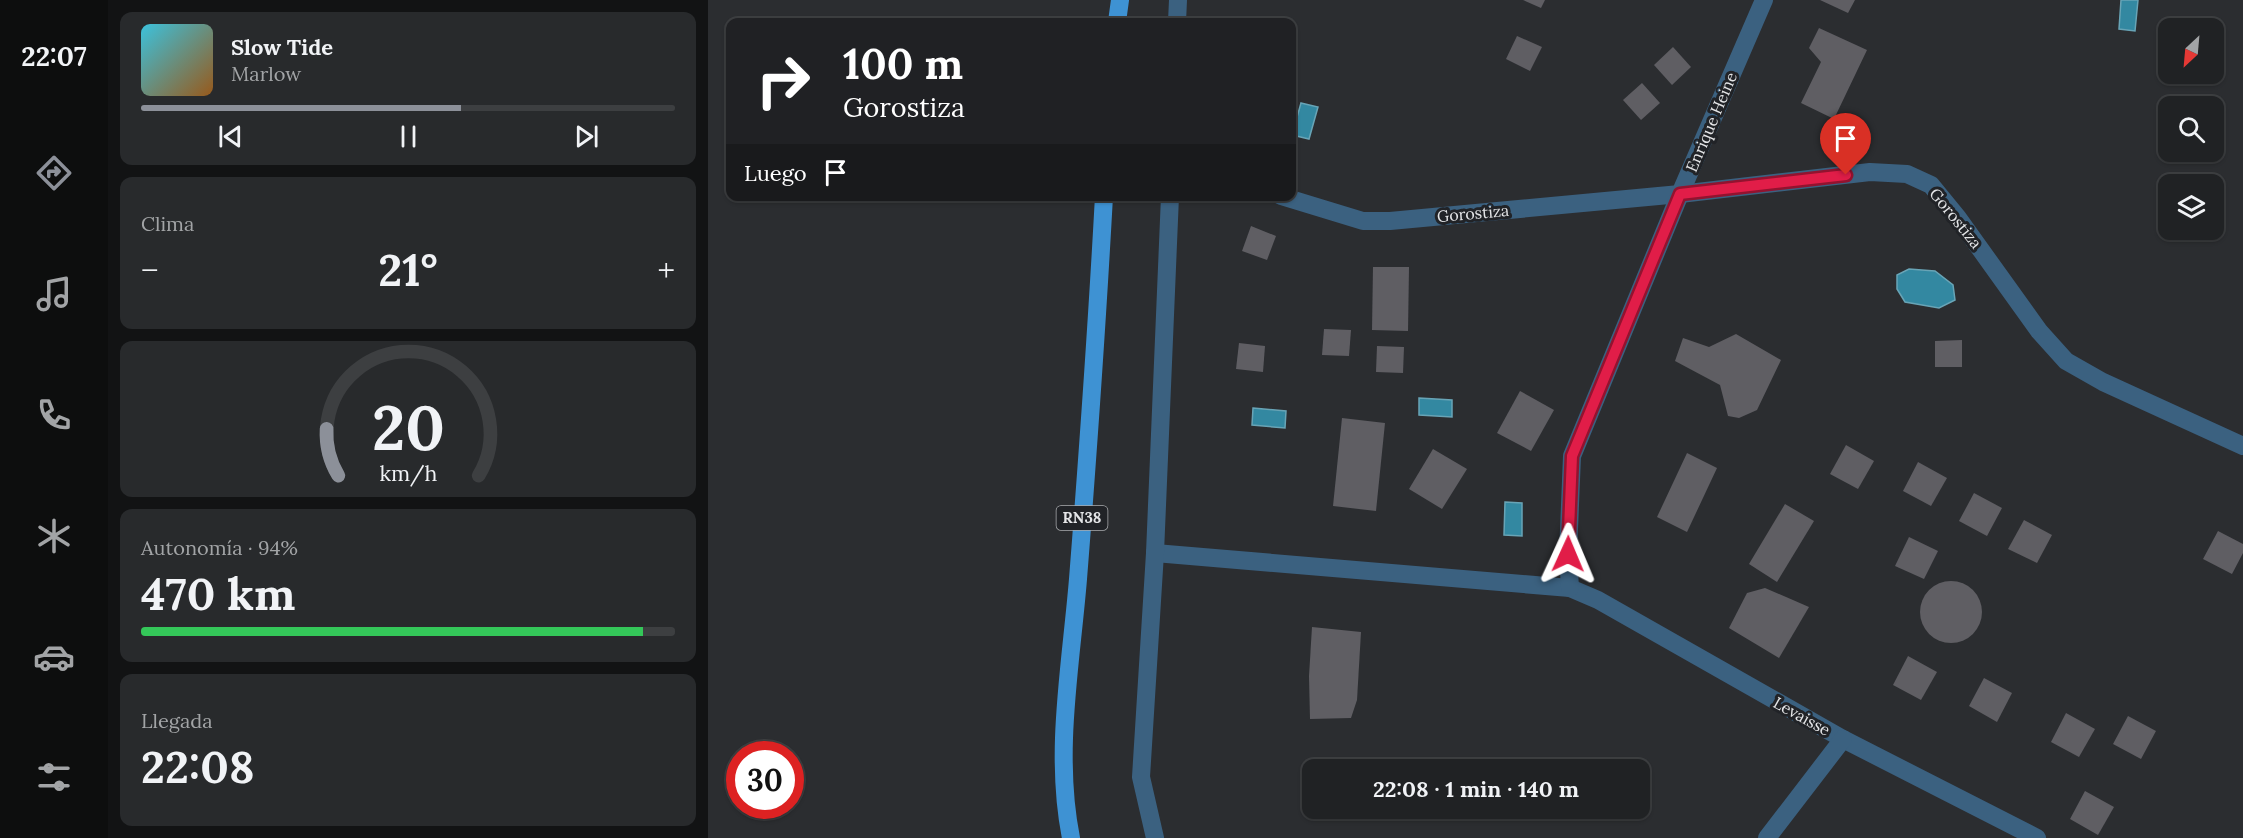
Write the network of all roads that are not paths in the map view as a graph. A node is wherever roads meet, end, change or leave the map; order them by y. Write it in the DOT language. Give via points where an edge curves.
graph roads {
  1 [pos="1120,0"];
  2 [pos="1178,0"];
  3 [pos="1764,0"];
  4 [pos="1118,18"];
  5 [pos="1177,18"];
  6 [pos="1680,194"];
  7 [pos="1104,201"];
  8 [pos="1170,201"];
  9 [pos="1296,201"];
  10 [pos="2243,446"];
  11 [pos="1155,553"];
  12 [pos="1570,588"];
  13 [pos="1843,739"];
  14 [pos="1071,838"];
  15 [pos="1155,838"];
  16 [pos="1767,838"];
  17 [pos="2037,838"];
  1 -- 4 [label="main road"];
  2 -- 5 [label="street"];
  3 -- 6 [label="street, Enrique Heine"];
  6 -- 9 [label="street, Gorostiza" via="1390,221 1363,221"];
  6 -- 10 [label="street, Gorostiza" via="1870,172 1906,174 1931,185 2039,331 2066,361"];
  6 -- 12 [label="street, Enrique Heine" via="1572,456"];
  7 -- 14 [label="main road, RN38" via="1065,717 1064,797"];
  8 -- 11 [label="street"];
  11 -- 12 [label="street, Levaisse"];
  11 -- 15 [label="street" via="1141,777"];
  12 -- 13 [label="street, Levaisse" via="1598,600"];
  13 -- 16 [label="street"];
  13 -- 17 [label="street, Levaisse"];
}
